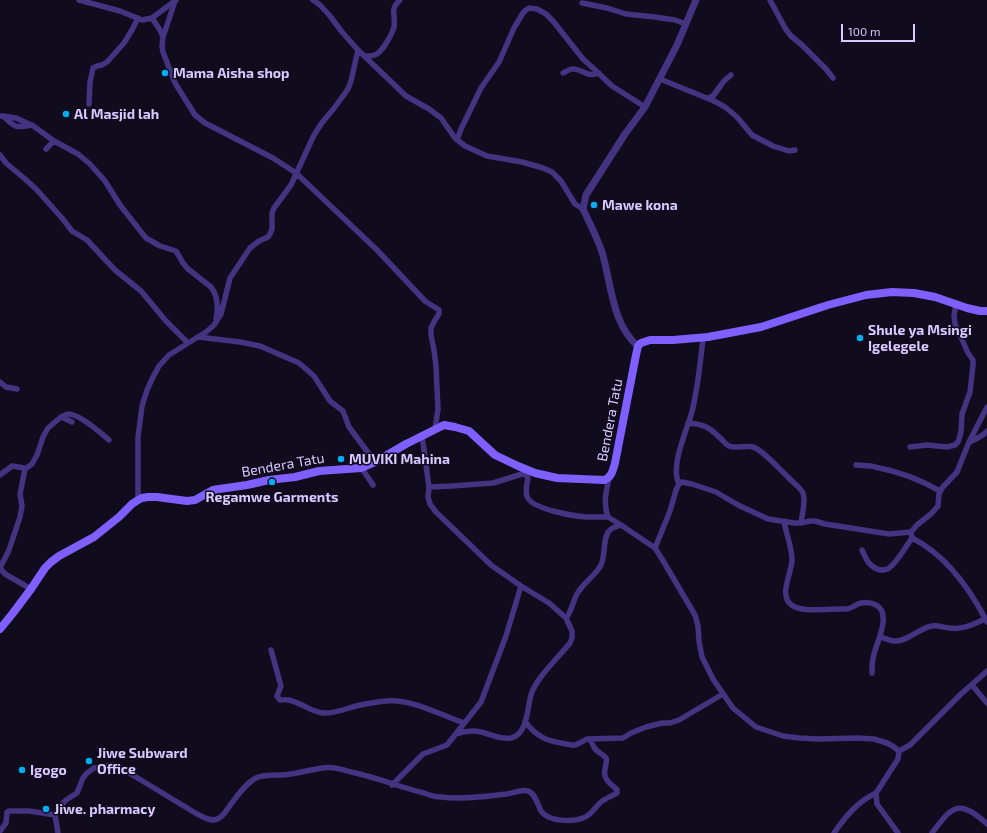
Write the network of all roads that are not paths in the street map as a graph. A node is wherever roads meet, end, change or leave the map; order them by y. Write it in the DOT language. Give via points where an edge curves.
graph roads {
  1 [pos="79,0"];
  2 [pos="176,0"];
  3 [pos="313,0"];
  4 [pos="400,0"];
  5 [pos="696,0"];
  6 [pos="770,0"];
  7 [pos="321,2"];
  8 [pos="582,3"];
  9 [pos="138,18"];
  10 [pos="152,18"];
  11 [pos="686,24"];
  12 [pos="162,38"];
  13 [pos="358,50"];
  14 [pos="365,56"];
  15 [pos="563,73"];
  16 [pos="599,73"];
  17 [pos="731,75"];
  18 [pos="833,78"];
  19 [pos="660,79"];
  20 [pos="708,98"];
  21 [pos="89,104"];
  22 [pos="645,107"];
  23 [pos="1,116"];
  24 [pos="457,140"];
  25 [pos="54,141"];
  26 [pos="46,149"];
  27 [pos="795,150"];
  28 [pos="0,155"];
  29 [pos="296,173"];
  30 [pos="583,209"];
  31 [pos="956,304"];
  32 [pos="987,311"];
  33 [pos="214,325"];
  34 [pos="198,337"];
  35 [pos="703,338"];
  36 [pos="188,343"];
  37 [pos="638,346"];
  38 [pos="0,382"];
  39 [pos="17,389"];
  40 [pos="987,407"];
  41 [pos="61,418"];
  42 [pos="72,422"];
  43 [pos="688,423"];
  44 [pos="435,429"];
  45 [pos="987,430"];
  46 [pos="422,436"];
  47 [pos="109,440"];
  48 [pos="969,442"];
  49 [pos="910,447"];
  50 [pos="375,462"];
  51 [pos="856,465"];
  52 [pos="361,468"];
  53 [pos="25,469"];
  54 [pos="524,472"];
  55 [pos="0,475"];
  56 [pos="609,478"];
  57 [pos="679,484"];
  58 [pos="373,485"];
  59 [pos="428,487"];
  60 [pos="940,490"];
  61 [pos="138,500"];
  62 [pos="608,517"];
  63 [pos="784,521"];
  64 [pos="801,523"];
  65 [pos="621,525"];
  66 [pos="912,535"];
  67 [pos="655,548"];
  68 [pos="862,550"];
  69 [pos="0,568"];
  70 [pos="521,586"];
  71 [pos="31,589"];
  72 [pos="566,618"];
  73 [pos="986,620"];
  74 [pos="0,629"];
  75 [pos="880,637"];
  76 [pos="271,650"];
  77 [pos="872,672"];
  78 [pos="987,672"];
  79 [pos="972,685"];
  80 [pos="723,694"];
  81 [pos="987,702"];
  82 [pos="525,721"];
  83 [pos="464,723"];
  84 [pos="456,734"];
  85 [pos="590,739"];
  86 [pos="899,751"];
  87 [pos="392,785"];
  88 [pos="876,794"];
  89 [pos="55,815"];
  90 [pos="987,824"];
  91 [pos="0,831"];
  92 [pos="58,833"];
  93 [pos="834,833"];
  94 [pos="898,833"];
  95 [pos="932,833"];
  1 -- 9 [label="street"];
  2 -- 10 [label="street"];
  2 -- 12 [label="street"];
  3 -- 7 [label="street"];
  4 -- 14 [label="street" via="394,7 394,26 384,47 377,54"];
  5 -- 11 [label="street"];
  6 -- 18 [label="street" via="791,36"];
  7 -- 13 [label="street"];
  8 -- 11 [label="street" via="626,14 675,20"];
  9 -- 10 [label="street"];
  9 -- 21 [label="street" via="124,43 106,62 93,68"];
  10 -- 12 [label="street"];
  11 -- 19 [label="street"];
  12 -- 29 [label="street" via="163,52 175,83 195,115"];
  13 -- 14 [label="street"];
  13 -- 29 [label="street" via="348,89 321,124"];
  14 -- 24 [label="street" via="406,96 441,118"];
  15 -- 16 [label="street" via="572,69 588,75"];
  16 -- 22 [label="street" via="612,86"];
  16 -- 24 [label="street" via="546,14 529,8 514,28 499,62 482,88"];
  17 -- 20 [label="street" via="713,96"];
  19 -- 20 [label="street"];
  19 -- 22 [label="street"];
  20 -- 27 [label="street" via="737,117 752,135 781,149"];
  22 -- 30 [label="street" via="586,194"];
  23 -- 25 [label="street" via="16,118 32,125"];
  24 -- 30 [label="street" via="487,156 522,162 552,172 575,204"];
  25 -- 26 [label="street"];
  25 -- 33 [label="street" via="90,164 146,238 176,251 188,269 211,287 217,302"];
  28 -- 36 [label="street" via="36,189 72,231 87,240 141,291"];
  29 -- 33 [label="street" via="291,185 274,208 270,234 250,248 230,278 221,314"];
  29 -- 44 [label="street" via="377,250 425,301 439,310 431,328 438,409"];
  30 -- 37 [label="street" via="600,245 618,315 628,336"];
  31 -- 32 [label="main road"];
  31 -- 35 [label="main road" via="914,293 866,295 761,328"];
  31 -- 49 [label="street" via="955,324 973,360 970,392 962,414 959,439 947,447"];
  33 -- 34 [label="street"];
  34 -- 36 [label="street"];
  34 -- 50 [label="street" via="260,346 299,363 314,376 330,401 343,412 349,427"];
  35 -- 37 [label="main road" via="650,340"];
  35 -- 43 [label="street" via="696,395"];
  36 -- 61 [label="street" via="169,355 159,366 143,401 138,437"];
  37 -- 56 [label="main road, Bendera Tatu" via="615,463"];
  38 -- 39 [label="street" via="6,387"];
  40 -- 48 [label="street"];
  41 -- 42 [label="street"];
  41 -- 47 [label="street" via="66,414 74,415"];
  41 -- 53 [label="street" via="48,428 32,464"];
  43 -- 57 [label="street" via="676,468 676,479"];
  43 -- 64 [label="street" via="706,427 734,448 753,447 773,462 802,492 804,502"];
  44 -- 46 [label="main road, Bendera Tatu"];
  44 -- 54 [label="main road, Bendera Tatu" via="444,426 469,431 495,455"];
  45 -- 48 [label="street"];
  46 -- 50 [label="main road, Bendera Tatu"];
  46 -- 59 [label="street"];
  48 -- 60 [label="street" via="957,472"];
  50 -- 52 [label="main road, Bendera Tatu"];
  51 -- 60 [label="street" via="889,470"];
  52 -- 58 [label="street"];
  52 -- 61 [label="main road, Bendera Tatu" via="319,471 213,490 191,501 157,497"];
  53 -- 55 [label="street" via="12,466"];
  53 -- 69 [label="street" via="20,494 20,517"];
  54 -- 56 [label="main road, Bendera Tatu" via="557,478"];
  54 -- 59 [label="street" via="493,483"];
  54 -- 62 [label="street" via="528,478 529,501 551,512 585,517"];
  56 -- 62 [label="street" via="605,496"];
  57 -- 63 [label="street" via="692,484 716,492 768,519"];
  57 -- 67 [label="street"];
  59 -- 70 [label="street" via="430,504 436,512 491,565"];
  60 -- 66 [label="street" via="938,506 917,525"];
  61 -- 71 [label="main road" via="94,537 51,562"];
  62 -- 65 [label="street"];
  63 -- 64 [label="street"];
  63 -- 75 [label="street" via="792,561 785,590 789,604 799,608 826,610 851,608 866,602 874,604 880,607 882,612"];
  64 -- 66 [label="street" via="816,521 889,534"];
  65 -- 67 [label="street"];
  65 -- 72 [label="street" via="610,529 606,535 602,564 578,591"];
  66 -- 68 [label="street" via="888,569 872,567"];
  66 -- 73 [label="street" via="950,567 974,598"];
  67 -- 80 [label="street" via="695,615 702,657"];
  69 -- 71 [label="street" via="5,574"];
  70 -- 72 [label="street" via="549,603"];
  70 -- 83 [label="street" via="506,636 481,702"];
  71 -- 74 [label="main road"];
  72 -- 82 [label="street" via="572,631 572,638 534,687"];
  73 -- 75 [label="street" via="960,628 928,627 902,640"];
  75 -- 77 [label="street" via="874,654"];
  76 -- 83 [label="street" via="281,686 277,696 280,700 293,701 324,713 387,700 398,701"];
  78 -- 79 [label="street"];
  79 -- 81 [label="street"];
  79 -- 86 [label="street" via="910,745"];
  80 -- 85 [label="street" via="679,720 646,727 623,738"];
  80 -- 86 [label="street" via="733,708 756,727 782,736 812,739 874,739 894,746"];
  82 -- 84 [label="street" via="520,731 512,738 472,731"];
  82 -- 85 [label="street" via="531,730 552,741 574,746"];
  83 -- 84 [label="street"];
  84 -- 87 [label="street" via="447,745 422,754"];
  85 -- 87 [label="street" via="594,749 607,760 604,775 617,793 602,801 583,818 560,820 547,816 542,813 529,791 466,798 441,797"];
  86 -- 88 [label="street" via="898,759"];
  87 -- 89 [label="street" via="367,775 334,768 265,775 249,783 224,814 211,820 112,765 94,768 87,773 77,793 58,808"];
  88 -- 93 [label="street" via="857,805"];
  88 -- 94 [label="street" via="877,804"];
  89 -- 91 [label="street" via="9,811 6,823"];
  89 -- 92 [label="street"];
  90 -- 95 [label="street" via="973,812 959,808 948,814"];
}
